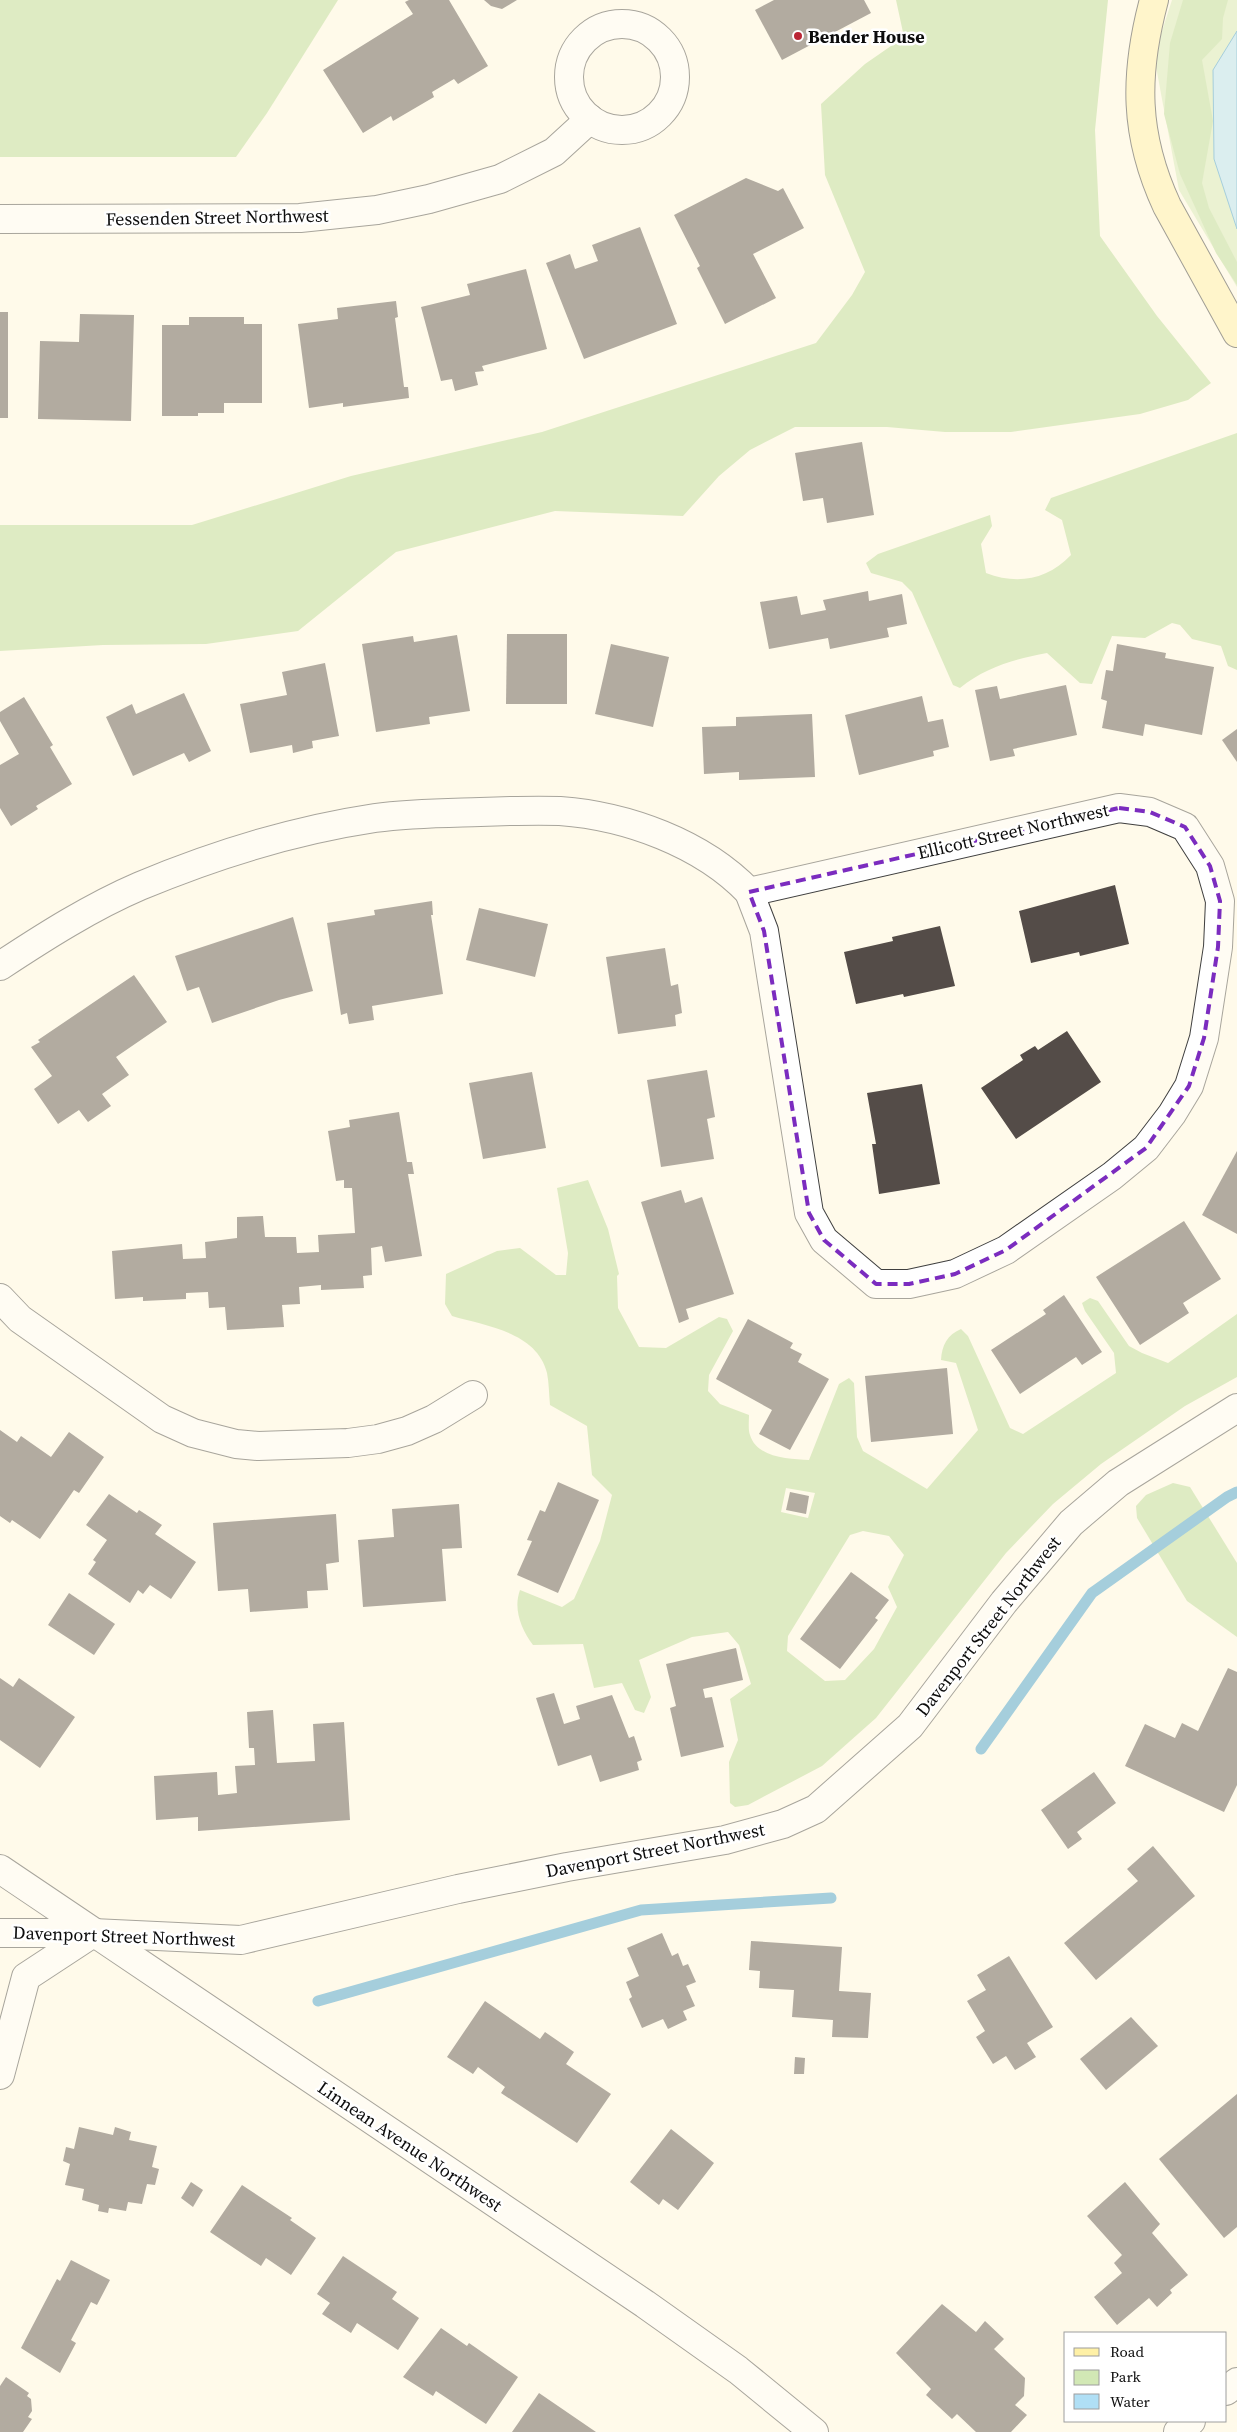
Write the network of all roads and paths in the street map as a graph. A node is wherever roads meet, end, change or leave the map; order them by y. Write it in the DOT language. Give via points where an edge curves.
graph roads {
  1 [pos="1154,0"];
  2 [pos="590,119"];
  3 [pos="0,219"];
  4 [pos="1237,333"];
  5 [pos="749,892"];
  6 [pos="0,966"];
  7 [pos="0,1298"];
  8 [pos="473,1395"];
  9 [pos="1237,1408"];
  10 [pos="0,1869"];
  11 [pos="0,1933"];
  12 [pos="93,1933"];
  13 [pos="0,2075"];
  14 [pos="1237,2382"];
  15 [pos="1227,2390"];
  16 [pos="1190,2422"];
  17 [pos="814,2432"];
  18 [pos="1178,2432"];
  1 -- 4 [label="main road" via="1140,74 1144,146 1167,206"];
  2 -- 3 [label="street, Fessenden Street Northwest" via="554,152 500,179 378,210 300,218"];
  5 -- 5 [label="street, Ellicott Street Northwest" via="1080,815 1119,808 1150,812 1184,827 1210,866 1220,901 1218,947 1204,1038 1189,1086 1146,1148 1112,1176 1006,1250 955,1274 909,1284 876,1284 824,1240 809,1213 764,931"];
  5 -- 6 [label="street, Ellicott Street Northwest" via="731,873 688,847 594,816 561,811 505,811 385,817 287,837 138,887 38,940"];
  7 -- 8 [label="street" via="20,1319 162,1419 236,1444 348,1443 378,1439 434,1419"];
  9 -- 12 [label="street, Davenport Street Northwest" via="1130,1475 1086,1509 1048,1548 1004,1602 910,1726 803,1817 764,1831 724,1840 567,1866 241,1940"];
  10 -- 12 [label="street, Linnean Avenue Northwest"];
  11 -- 12 [label="street, Davenport Street Northwest"];
  12 -- 13 [label="street" via="26,1976"];
  12 -- 17 [label="street, Linnean Avenue Northwest" via="645,2304 738,2370"];
  14 -- 15 [label="street"];
  16 -- 18 [label="street"];
}
